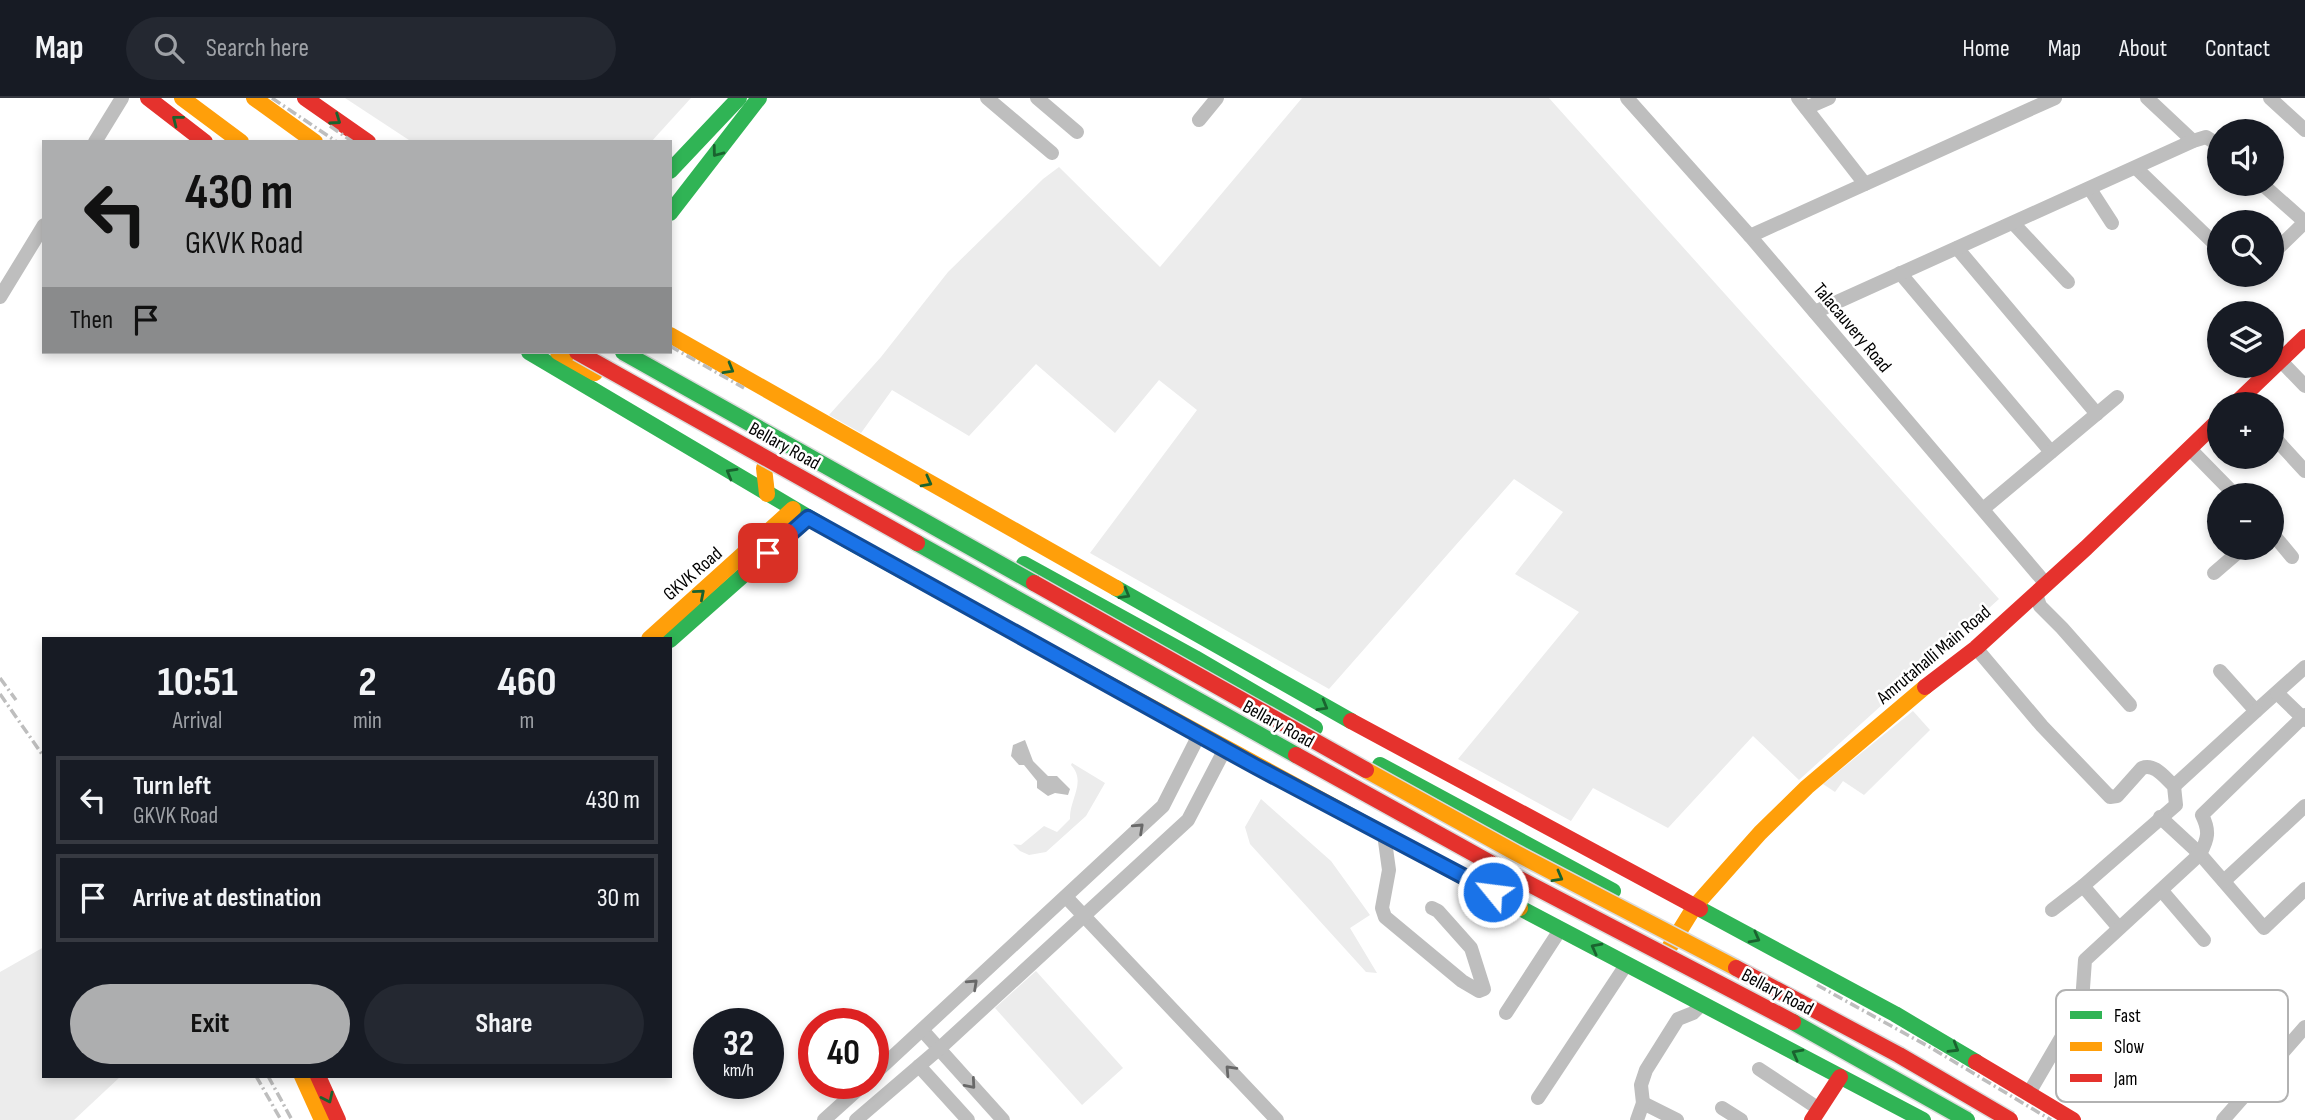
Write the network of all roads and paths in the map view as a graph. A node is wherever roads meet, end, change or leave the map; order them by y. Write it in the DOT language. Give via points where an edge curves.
graph roads {
  1 [pos="122,98"];
  2 [pos="148,98"];
  3 [pos="182,98"];
  4 [pos="201,98"];
  5 [pos="238,98"];
  6 [pos="254,98"];
  7 [pos="305,98"];
  8 [pos="738,98"];
  9 [pos="759,98"];
  10 [pos="987,98"];
  11 [pos="1037,98"];
  12 [pos="1217,98"];
  13 [pos="1627,98"];
  14 [pos="1829,98"];
  15 [pos="2055,98"];
  16 [pos="2147,98"];
  17 [pos="2270,98"];
  18 [pos="1802,103"];
  19 [pos="1199,120"];
  20 [pos="2305,130"];
  21 [pos="1077,132"];
  22 [pos="2207,138"];
  23 [pos="96,140"];
  24 [pos="202,140"];
  25 [pos="238,140"];
  26 [pos="254,140"];
  27 [pos="292,140"];
  28 [pos="312,140"];
  29 [pos="365,140"];
  30 [pos="2193,141"];
  31 [pos="1052,153"];
  32 [pos="2136,168"];
  33 [pos="672,169"];
  34 [pos="1865,184"];
  35 [pos="2090,189"];
  36 [pos="2276,196"];
  37 [pos="672,210"];
  38 [pos="2305,222"];
  39 [pos="2013,223"];
  40 [pos="2112,223"];
  41 [pos="42,228"];
  42 [pos="1750,236"];
  43 [pos="2207,236"];
  44 [pos="2284,242"];
  45 [pos="1957,248"];
  46 [pos="1900,273"];
  47 [pos="2068,282"];
  48 [pos="0,297"];
  49 [pos="1815,312"];
  50 [pos="672,336"];
  51 [pos="2305,337"];
  52 [pos="541,354"];
  53 [pos="626,354"];
  54 [pos="648,354"];
  55 [pos="564,356"];
  56 [pos="2284,356"];
  57 [pos="2284,364"];
  58 [pos="2263,378"];
  59 [pos="2305,386"];
  60 [pos="2249,392"];
  61 [pos="2117,397"];
  62 [pos="2097,414"];
  63 [pos="2207,431"];
  64 [pos="2189,448"];
  65 [pos="2284,448"];
  66 [pos="2051,452"];
  67 [pos="764,468"];
  68 [pos="2305,471"];
  69 [pos="2223,483"];
  70 [pos="767,494"];
  71 [pos="793,509"];
  72 [pos="1983,509"];
  73 [pos="808,518"];
  74 [pos="2284,547"];
  75 [pos="2292,557"];
  76 [pos="2229,560"];
  77 [pos="2214,573"];
  78 [pos="2041,589"];
  79 [pos="651,637"];
  80 [pos="672,637"];
  81 [pos="1976,648"];
  82 [pos="2305,667"];
  83 [pos="2220,671"];
  84 [pos="2277,693"];
  85 [pos="2130,705"];
  86 [pos="2256,711"];
  87 [pos="2304,718"];
  88 [pos="1199,734"];
  89 [pos="1225,749"];
  90 [pos="2174,786"];
  91 [pos="2305,806"];
  92 [pos="2160,817"];
  93 [pos="1384,834"];
  94 [pos="2200,854"];
  95 [pos="1492,875"];
  96 [pos="1470,880"];
  97 [pos="2224,881"];
  98 [pos="2083,886"];
  99 [pos="2305,889"];
  100 [pos="2162,891"];
  101 [pos="1066,897"];
  102 [pos="1695,906"];
  103 [pos="1432,908"];
  104 [pos="2052,910"];
  105 [pos="1084,915"];
  106 [pos="1681,928"];
  107 [pos="2119,928"];
  108 [pos="1560,930"];
  109 [pos="2203,940"];
  110 [pos="1626,965"];
  111 [pos="1659,965"];
  112 [pos="2083,990"];
  113 [pos="1702,1004"];
  114 [pos="1506,1013"];
  115 [pos="2305,1027"];
  116 [pos="923,1031"];
  117 [pos="2288,1046"];
  118 [pos="2056,1047"];
  119 [pos="940,1048"];
  120 [pos="889,1062"];
  121 [pos="919,1066"];
  122 [pos="1759,1069"];
  123 [pos="1840,1077"];
  124 [pos="303,1078"];
  125 [pos="319,1078"];
  126 [pos="2029,1093"];
  127 [pos="1538,1098"];
  128 [pos="847,1099"];
  129 [pos="2238,1102"];
  130 [pos="1643,1103"];
  131 [pos="1723,1108"];
  132 [pos="1816,1115"];
  133 [pos="1919,1119"];
  134 [pos="322,1120"];
  135 [pos="338,1120"];
  136 [pos="824,1120"];
  137 [pos="856,1120"];
  138 [pos="968,1120"];
  139 [pos="1003,1120"];
  140 [pos="1277,1120"];
  141 [pos="1637,1120"];
  142 [pos="1677,1120"];
  143 [pos="1741,1120"];
  144 [pos="1947,1120"];
  145 [pos="1967,1120"];
  146 [pos="2010,1120"];
  147 [pos="2026,1120"];
  148 [pos="2073,1120"];
  149 [pos="2222,1120"];
  1 -- 23 [label="street"];
  24 -- 2 [label="main road, one-way"];
  3 -- 25 [label="main road"];
  4 -- 26 [label="main road"];
  5 -- 27 [label="main road"];
  6 -- 28 [label="main road"];
  7 -- 29 [label="main road, one-way"];
  8 -- 33 [label="main road"];
  9 -- 37 [label="main road, one-way"];
  10 -- 31 [label="street"];
  11 -- 21 [label="street"];
  12 -- 19 [label="street"];
  13 -- 42 [label="street, Talacauvery Road"];
  14 -- 18 [label="street"];
  15 -- 34 [label="street"];
  16 -- 30 [label="street"];
  17 -- 20 [label="street"];
  18 -- 34 [label="street"];
  22 -- 30 [label="street"];
  30 -- 32 [label="street"];
  32 -- 35 [label="street"];
  32 -- 43 [label="street"];
  34 -- 42 [label="street"];
  35 -- 39 [label="street"];
  35 -- 40 [label="street"];
  36 -- 38 [label="street"];
  38 -- 44 [label="street"];
  39 -- 45 [label="street"];
  39 -- 47 [label="street"];
  41 -- 48 [label="street"];
  42 -- 49 [label="street, Talacauvery Road"];
  45 -- 46 [label="street"];
  45 -- 62 [label="street"];
  46 -- 49 [label="street"];
  46 -- 66 [label="street"];
  49 -- 72 [label="street, Talacauvery Road"];
  50 -- 102 [label="main road, one-way" via="1341,716"];
  51 -- 56 [label="main road"];
  52 -- 55 [label="main road"];
  53 -- 146 [label="main road, Bellary Road, one-way, bridge" via="1575,886 1900,1055"];
  54 -- 106 [label="main road, Bellary Road"];
  55 -- 67 [label="main road, Bellary Road"];
  70 -- 55 [label="main road, one-way"];
  55 -- 145 [label="main road, Bellary Road, bridge" via="1566,906 1789,1020"];
  57 -- 59 [label="street"];
  58 -- 60 [label="main road"];
  61 -- 62 [label="street"];
  62 -- 66 [label="street"];
  63 -- 64 [label="main road, Amrutahalli Main Road"];
  64 -- 69 [label="street"];
  64 -- 78 [label="main road, Amrutahalli Main Road"];
  65 -- 68 [label="street"];
  66 -- 72 [label="street"];
  67 -- 70 [label="main road"];
  67 -- 95 [label="main road, Bellary Road"];
  70 -- 71 [label="main road"];
  71 -- 73 [label="main road"];
  79 -- 71 [label="main road, GKVK Road, one-way"];
  72 -- 78 [label="street, Talacauvery Road"];
  73 -- 80 [label="main road, GKVK Road"];
  73 -- 88 [label="main road"];
  74 -- 75 [label="street"];
  76 -- 77 [label="street"];
  78 -- 81 [label="main road, Amrutahalli Main Road"];
  78 -- 85 [label="street, Talacauvery Road" via="2039,607"];
  81 -- 90 [label="street" via="2110,797 2117,796 2147,766"];
  81 -- 102 [label="main road, Amrutahalli Main Road" via="1807,787"];
  82 -- 84 [label="street"];
  83 -- 86 [label="street"];
  84 -- 86 [label="street"];
  84 -- 87 [label="street"];
  86 -- 90 [label="street"];
  87 -- 94 [label="street" via="2202,815 2208,839"];
  88 -- 89 [label="main road"];
  101 -- 88 [label="street, one-way" via="1163,806"];
  89 -- 93 [label="main road"];
  89 -- 105 [label="street" via="1188,820"];
  90 -- 92 [label="street" via="2176,805"];
  91 -- 97 [label="street"];
  92 -- 94 [label="street"];
  92 -- 98 [label="street"];
  93 -- 96 [label="main road"];
  93 -- 103 [label="street" via="1389,870 1382,908 1385,917 1462,981 1479,991 1484,989 1471,948"];
  94 -- 97 [label="street"];
  94 -- 100 [label="street"];
  95 -- 96 [label="main road"];
  95 -- 111 [label="main road, Bellary Road"];
  96 -- 108 [label="main road"];
  97 -- 99 [label="street" via="2264,928"];
  98 -- 104 [label="street"];
  98 -- 107 [label="street"];
  100 -- 107 [label="street"];
  100 -- 109 [label="street"];
  101 -- 105 [label="street"];
  116 -- 101 [label="street, one-way"];
  102 -- 106 [label="main road, Amrutahalli Main Road"];
  102 -- 126 [label="main road, one-way"];
  105 -- 119 [label="street"];
  140 -- 105 [label="street, one-way"];
  106 -- 111 [label="main road, Amrutahalli Main Road"];
  106 -- 147 [label="main road, Bellary Road" via="1905,1046"];
  107 -- 112 [label="street" via="2085,960"];
  110 -- 108 [label="main road, one-way"];
  108 -- 114 [label="street"];
  110 -- 113 [label="main road"];
  110 -- 127 [label="street"];
  111 -- 144 [label="main road, Bellary Road" via="1785,1028"];
  123 -- 113 [label="main road, one-way"];
  113 -- 130 [label="street" via="1678,1019 1646,1070"];
  115 -- 117 [label="street"];
  116 -- 119 [label="street"];
  116 -- 120 [label="street"];
  118 -- 126 [label="street"];
  119 -- 121 [label="street"];
  119 -- 139 [label="street, one-way"];
  121 -- 137 [label="street"];
  121 -- 138 [label="street"];
  122 -- 132 [label="street"];
  123 -- 132 [label="main road"];
  123 -- 133 [label="main road"];
  124 -- 134 [label="main road"];
  125 -- 135 [label="main road, one-way"];
  126 -- 148 [label="main road"];
  128 -- 136 [label="street"];
  129 -- 149 [label="street"];
  130 -- 141 [label="street"];
  130 -- 142 [label="street"];
  131 -- 143 [label="street"];
}
